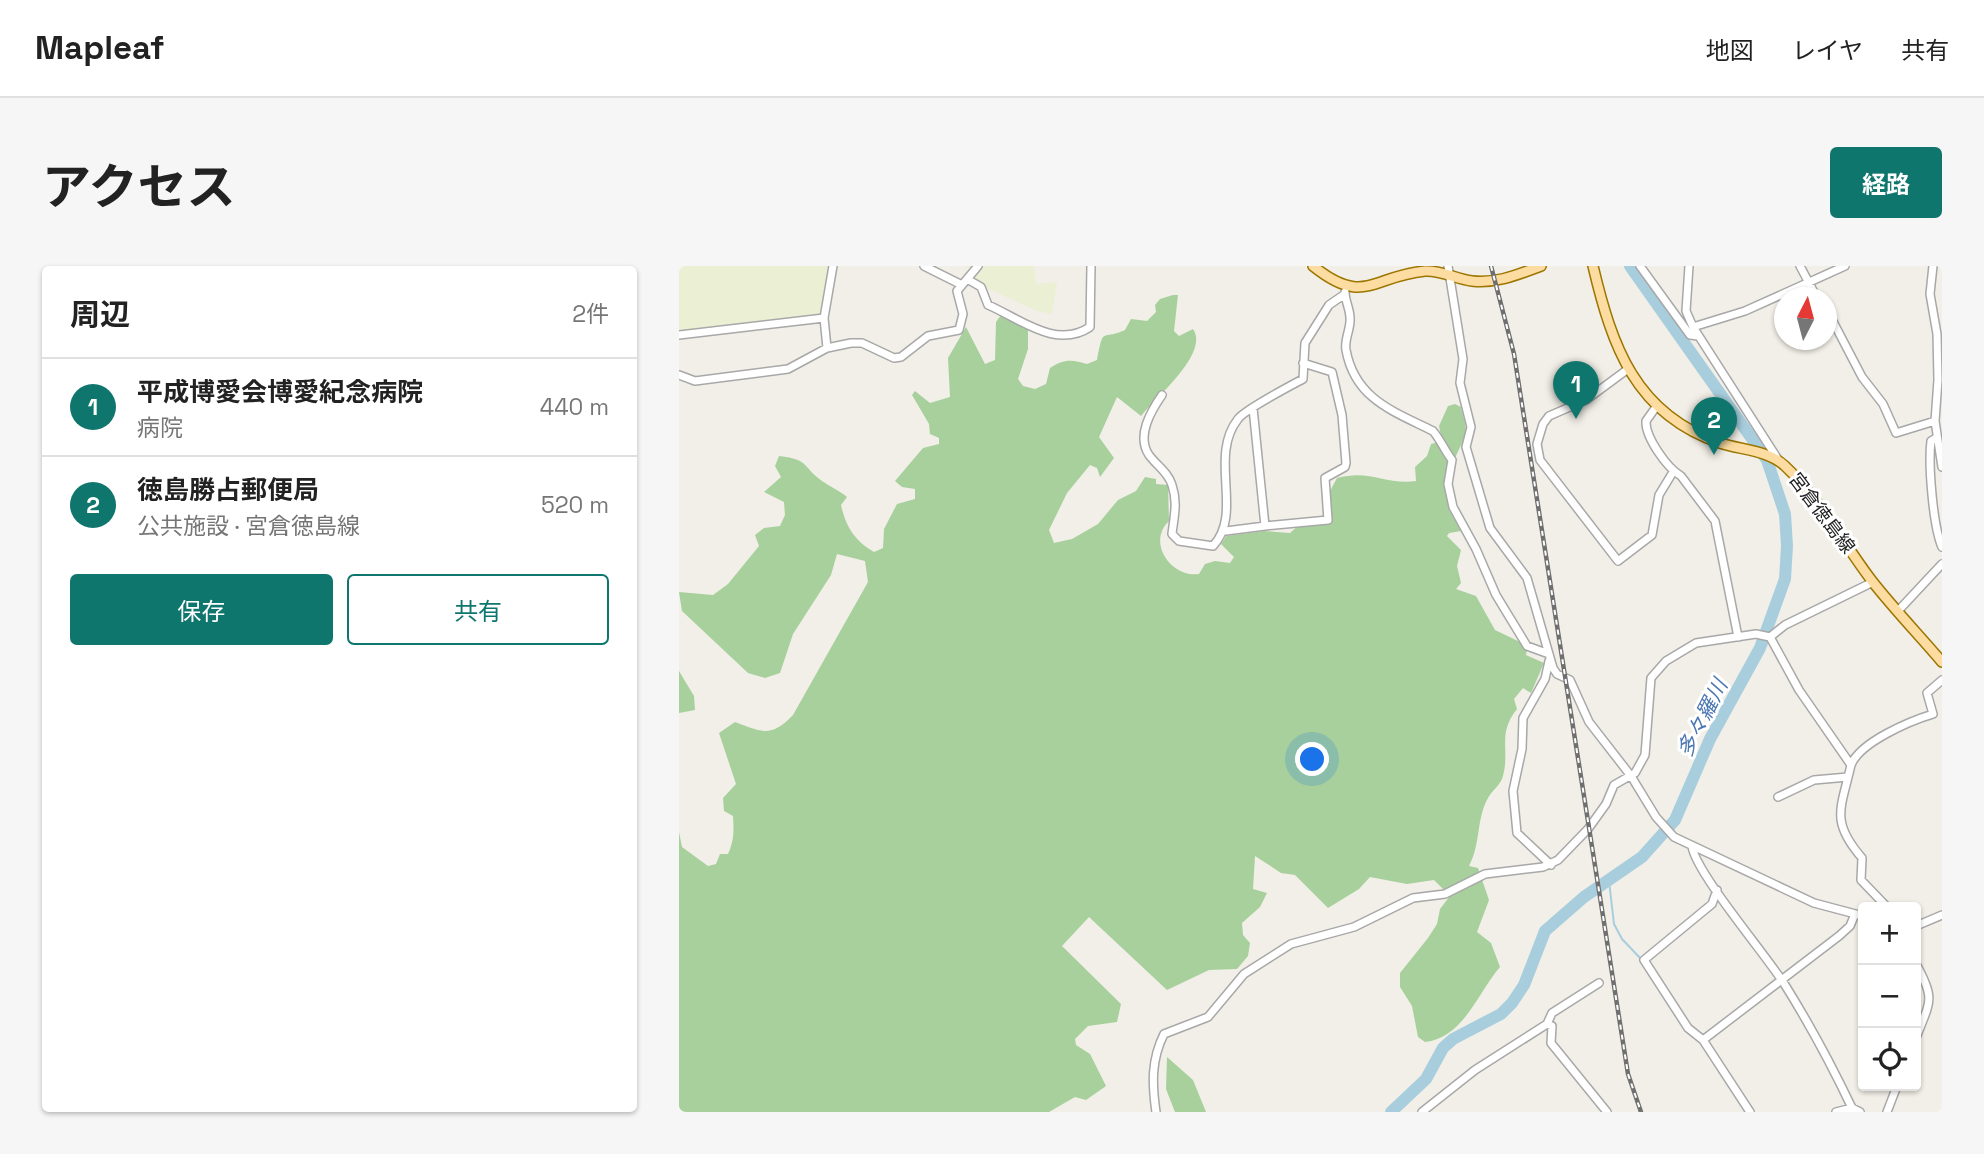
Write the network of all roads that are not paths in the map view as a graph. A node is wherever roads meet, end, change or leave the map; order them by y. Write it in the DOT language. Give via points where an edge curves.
graph roads {
  1 [pos="833,266"];
  2 [pos="924,266"];
  3 [pos="978,266"];
  4 [pos="1091,266"];
  5 [pos="1313,266"];
  6 [pos="1541,266"];
  7 [pos="1593,266"];
  8 [pos="1640,266"];
  9 [pos="1689,266"];
  10 [pos="1800,266"];
  11 [pos="1845,266"];
  12 [pos="1933,266"];
  13 [pos="1448,271"];
  14 [pos="965,282"];
  15 [pos="1807,283"];
  16 [pos="1810,287"];
  17 [pos="1346,290"];
  18 [pos="824,318"];
  19 [pos="1693,327"];
  20 [pos="1837,330"];
  21 [pos="679,335"];
  22 [pos="1697,336"];
  23 [pos="827,348"];
  24 [pos="1303,363"];
  25 [pos="1628,369"];
  26 [pos="679,375"];
  27 [pos="1161,395"];
  28 [pos="1656,407"];
  29 [pos="1253,408"];
  30 [pos="1935,421"];
  31 [pos="1936,438"];
  32 [pos="1776,460"];
  33 [pos="1942,467"];
  34 [pos="1673,472"];
  35 [pos="1265,526"];
  36 [pos="1226,531"];
  37 [pos="1942,547"];
  38 [pos="1942,564"];
  39 [pos="1873,582"];
  40 [pos="1898,611"];
  41 [pos="1767,636"];
  42 [pos="1738,638"];
  43 [pos="1549,657"];
  44 [pos="1942,662"];
  45 [pos="1557,674"];
  46 [pos="1545,678"];
  47 [pos="1942,680"];
  48 [pos="1851,765"];
  49 [pos="1631,776"];
  50 [pos="1848,777"];
  51 [pos="1778,797"];
  52 [pos="1692,846"];
  53 [pos="1551,864"];
  54 [pos="1717,890"];
  55 [pos="1882,902"];
  56 [pos="1858,915"];
  57 [pos="1942,915"];
  58 [pos="1858,916"];
  59 [pos="1921,924"];
  60 [pos="1917,965"];
  61 [pos="1782,980"];
  62 [pos="1599,983"];
  63 [pos="1547,1024"];
  64 [pos="1920,1028"];
  65 [pos="1703,1040"];
  66 [pos="1895,1091"];
  67 [pos="1856,1110"];
  68 [pos="1156,1112"];
  69 [pos="1422,1112"];
  70 [pos="1607,1112"];
  71 [pos="1750,1112"];
  72 [pos="1836,1112"];
  73 [pos="1887,1112"];
  1 -- 18 [label="street"];
  2 -- 14 [label="street"];
  3 -- 14 [label="street"];
  4 -- 14 [label="street" via="1090,327 1056,336 988,305 981,287"];
  5 -- 17 [label="main road"];
  6 -- 13 [label="main road" via="1496,281 1474,282"];
  7 -- 25 [label="main road, 宮倉徳島線"];
  8 -- 22 [label="street" via="1677,321"];
  9 -- 19 [label="street" via="1686,311"];
  10 -- 15 [label="street"];
  11 -- 15 [label="street"];
  12 -- 30 [label="street" via="1930,294 1938,380"];
  13 -- 17 [label="main road" via="1426,271"];
  13 -- 43 [label="street" via="1463,359 1460,383 1471,427 1466,447 1490,527 1527,578"];
  14 -- 23 [label="street" via="957,291 963,314 959,330 928,336 894,358 862,343"];
  15 -- 16 [label="street"];
  15 -- 19 [label="street" via="1745,312"];
  17 -- 24 [label="street" via="1333,300 1308,338"];
  17 -- 43 [label="street" via="1350,316 1346,349 1361,386 1394,414 1433,430 1452,460 1448,484 1453,507 1496,595 1527,646"];
  18 -- 21 [label="street"];
  18 -- 23 [label="street"];
  19 -- 22 [label="street"];
  20 -- 30 [label="street" via="1896,433"];
  22 -- 32 [label="street"];
  23 -- 26 [label="street" via="788,369 695,381"];
  24 -- 29 [label="street" via="1303,379"];
  24 -- 35 [label="street" via="1332,372 1346,463 1325,478 1328,520"];
  25 -- 28 [label="main road, 宮倉徳島線"];
  25 -- 34 [label="street" via="1586,400 1549,416 1538,435 1540,460 1618,561 1652,536 1659,495"];
  27 -- 36 [label="street" via="1148,417 1145,443 1149,456 1172,485 1176,505 1173,537 1210,547"];
  28 -- 32 [label="main road, 宮倉徳島線" via="1719,442"];
  28 -- 34 [label="street" via="1645,426"];
  29 -- 35 [label="street"];
  29 -- 36 [label="street" via="1237,420 1224,453"];
  30 -- 31 [label="street"];
  31 -- 33 [label="street"];
  31 -- 37 [label="street" via="1931,441 1934,527"];
  32 -- 39 [label="main road, 宮倉徳島線" via="1817,504"];
  34 -- 42 [label="street" via="1715,521"];
  35 -- 36 [label="street"];
  38 -- 40 [label="street"];
  39 -- 40 [label="main road, 宮倉徳島線"];
  39 -- 41 [label="street"];
  40 -- 44 [label="main road, 宮倉徳島線"];
  41 -- 42 [label="street"];
  41 -- 48 [label="street"];
  42 -- 49 [label="street" via="1696,643 1666,661 1651,678 1645,755"];
  43 -- 45 [label="street"];
  43 -- 46 [label="street"];
  45 -- 46 [label="street"];
  45 -- 49 [label="street" via="1570,680 1589,722"];
  46 -- 53 [label="street" via="1523,718 1513,806 1519,837"];
  47 -- 48 [label="street" via="1927,692 1933,714 1867,746"];
  48 -- 50 [label="street"];
  49 -- 52 [label="street" via="1664,827"];
  49 -- 53 [label="street" via="1614,785 1606,804 1578,841"];
  50 -- 51 [label="street" via="1814,780"];
  50 -- 55 [label="street" via="1839,822 1849,845 1862,858 1861,880"];
  52 -- 54 [label="street"];
  52 -- 56 [label="street" via="1814,903"];
  53 -- 68 [label="street" via="1485,874 1445,894 1413,898 1354,928 1281,949 1244,974 1208,1017 1164,1034 1153,1070"];
  54 -- 61 [label="street"];
  54 -- 65 [label="street" via="1712,904 1644,960 1688,1028"];
  57 -- 59 [label="street"];
  58 -- 61 [label="street"];
  60 -- 64 [label="street" via="1931,999"];
  61 -- 65 [label="street"];
  61 -- 67 [label="street"];
  62 -- 63 [label="street" via="1552,1013"];
  63 -- 69 [label="street" via="1475,1070"];
  63 -- 70 [label="street" via="1552,1026 1551,1043"];
  65 -- 71 [label="street"];
  66 -- 73 [label="street"];
  67 -- 72 [label="street"];
}
